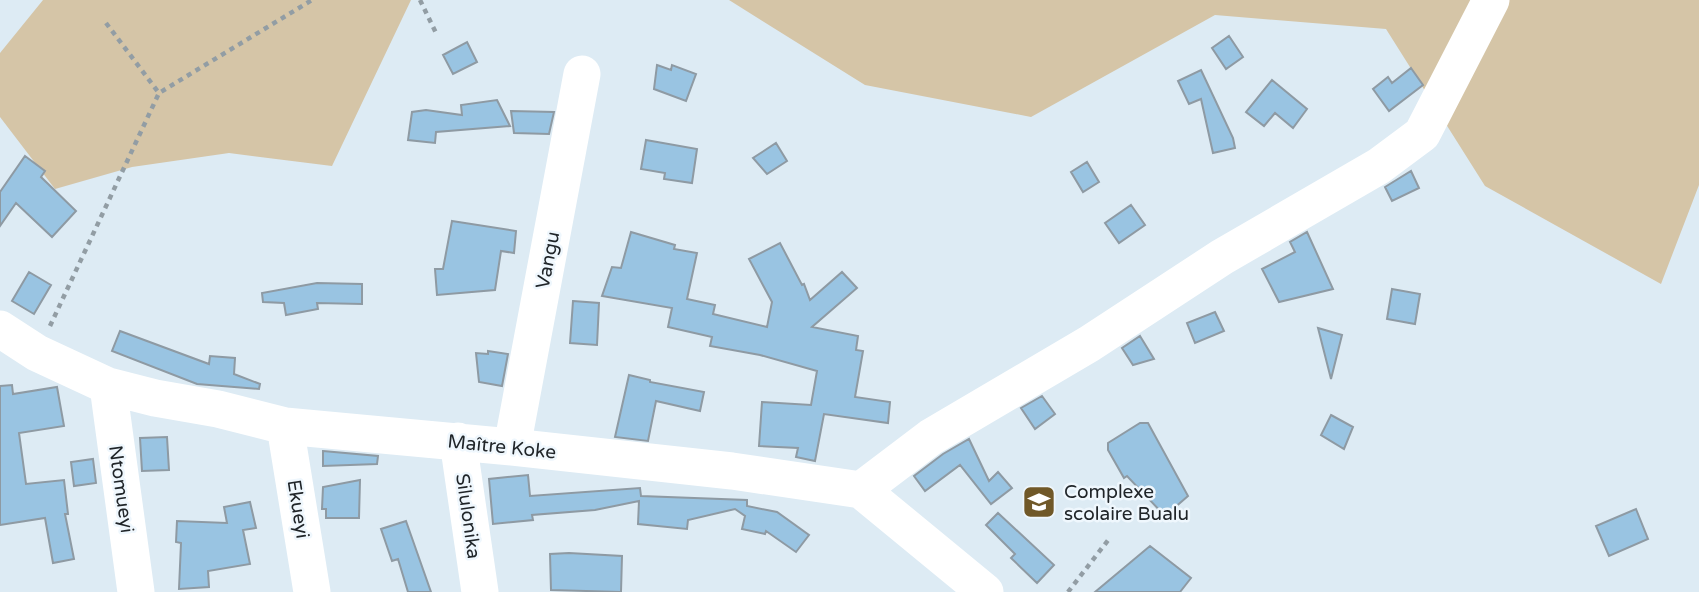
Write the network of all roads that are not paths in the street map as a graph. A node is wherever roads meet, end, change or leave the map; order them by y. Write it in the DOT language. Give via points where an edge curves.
graph roads {
  1 [pos="1491,0"];
  2 [pos="582,74"];
  3 [pos="0,330"];
  4 [pos="108,386"];
  5 [pos="285,426"];
  6 [pos="458,441"];
  7 [pos="512,447"];
  8 [pos="861,490"];
  9 [pos="136,592"];
  10 [pos="312,592"];
  11 [pos="480,592"];
  12 [pos="985,592"];
  1 -- 8 [label="street" via="1422,134 1379,166 931,437"];
  2 -- 7 [label="street, Vangu"];
  3 -- 4 [label="street, Maître Koke" via="37,354"];
  4 -- 5 [label="street, Maître Koke"];
  4 -- 9 [label="street, Ntomueyi"];
  5 -- 6 [label="street, Maître Koke"];
  5 -- 10 [label="street, Ekueyi"];
  6 -- 7 [label="street, Maître Koke"];
  6 -- 11 [label="street, Silulonika"];
  7 -- 8 [label="street, Maître Koke"];
  8 -- 12 [label="street"];
}
